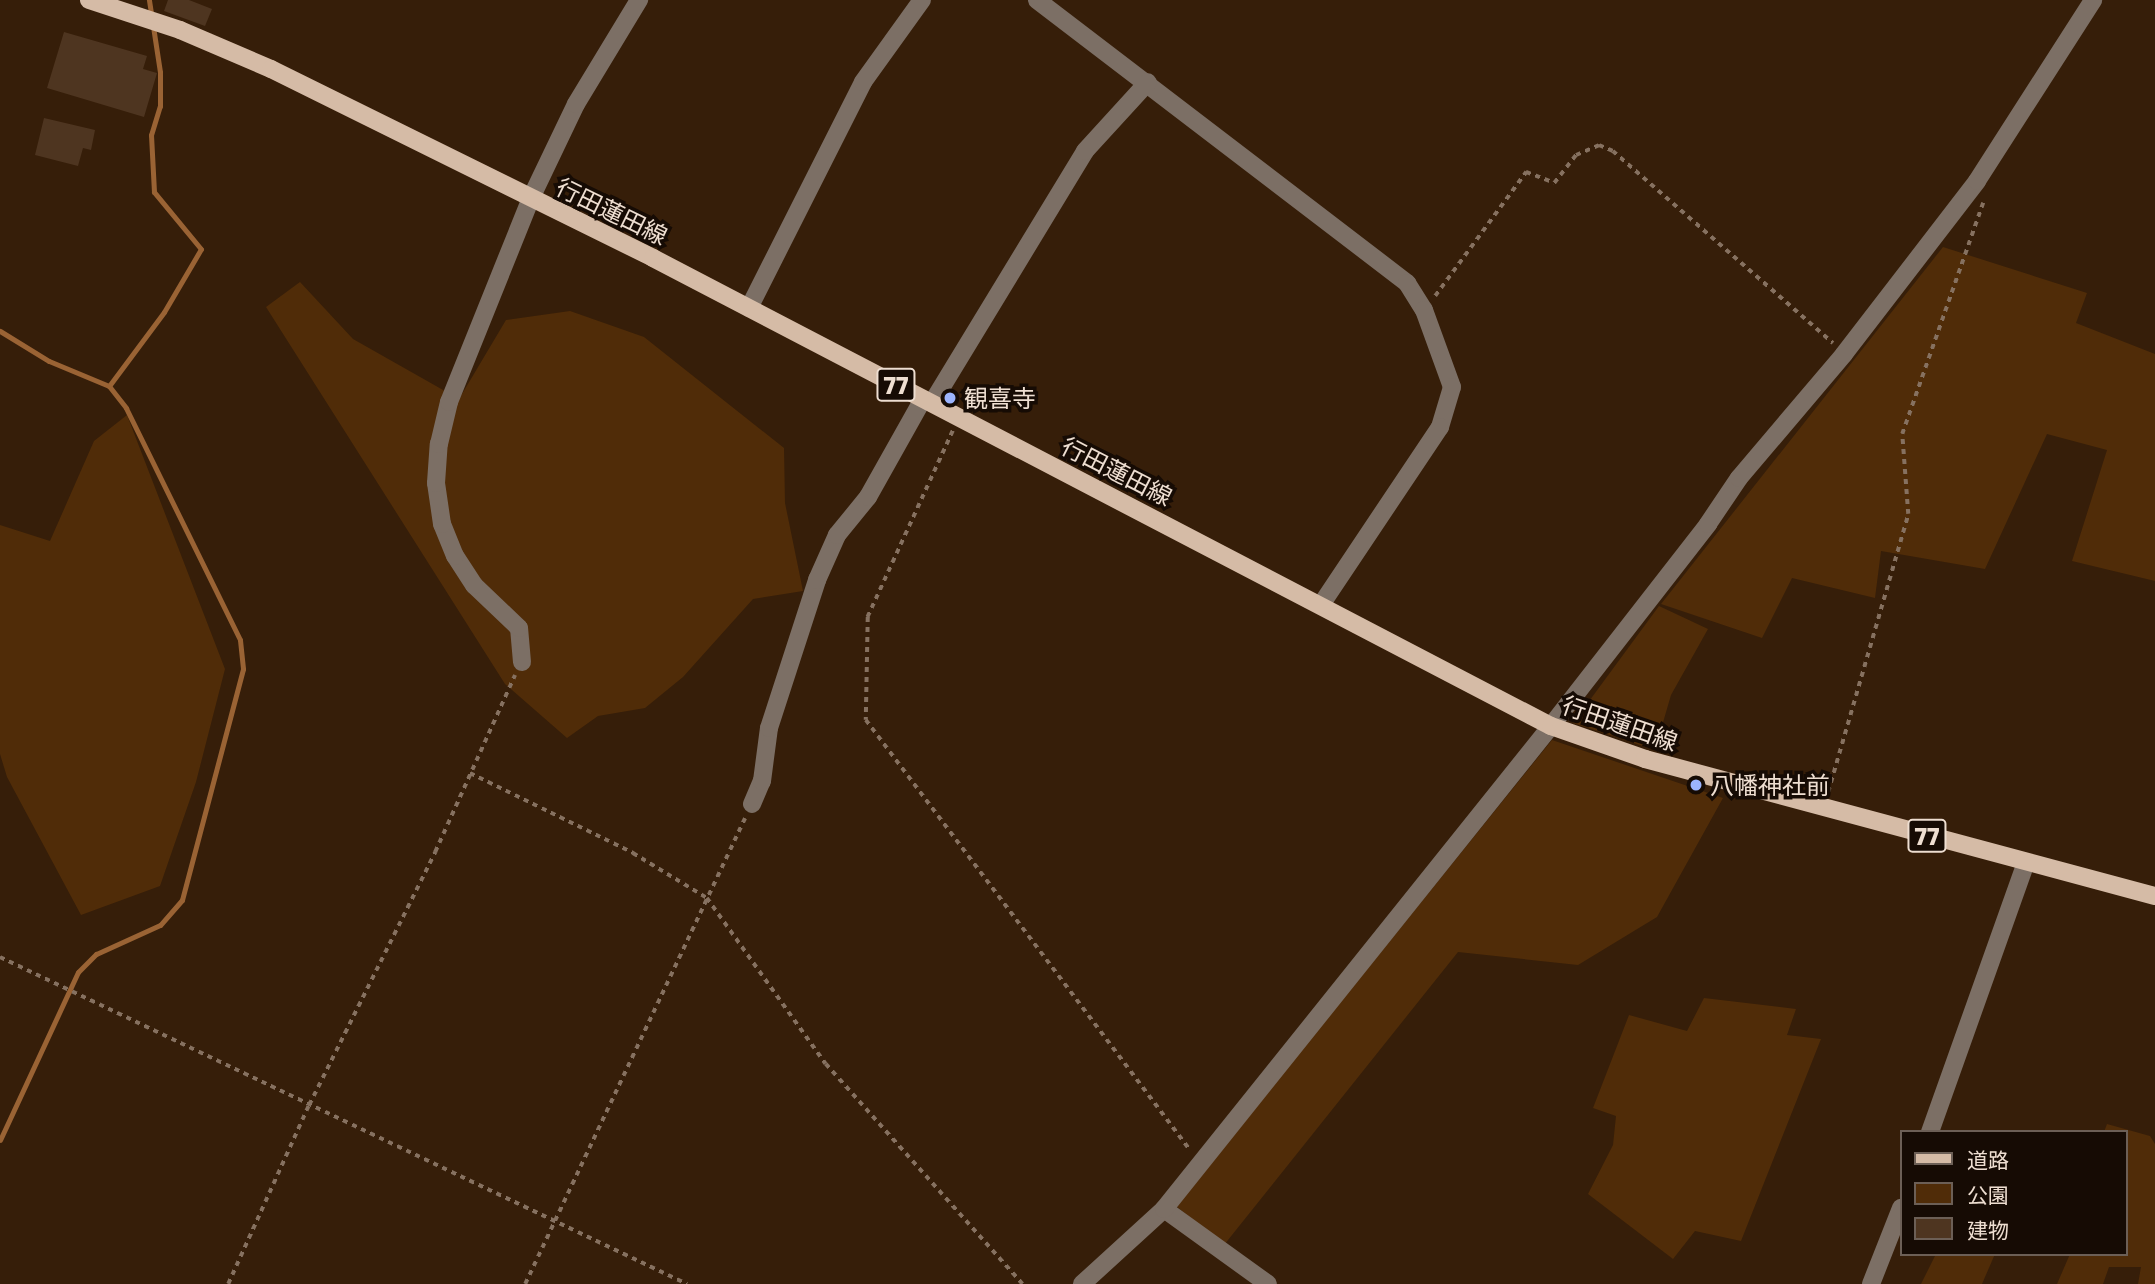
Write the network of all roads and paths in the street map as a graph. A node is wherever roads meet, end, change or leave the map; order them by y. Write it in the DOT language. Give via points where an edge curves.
graph roads {
  1 [pos="89,0"];
  2 [pos="639,0"];
  3 [pos="922,0"];
  4 [pos="1037,0"];
  5 [pos="2093,0"];
  6 [pos="1148,82"];
  7 [pos="1977,181"];
  8 [pos="531,198"];
  9 [pos="749,308"];
  10 [pos="1424,310"];
  11 [pos="1844,354"];
  12 [pos="928,401"];
  13 [pos="959,417"];
  14 [pos="1322,603"];
  15 [pos="522,662"];
  16 [pos="1551,726"];
  17 [pos="470,773"];
  18 [pos="752,804"];
  19 [pos="1823,808"];
  20 [pos="2026,863"];
  21 [pos="2155,896"];
  22 [pos="707,898"];
  23 [pos="0,957"];
  24 [pos="309,1105"];
  25 [pos="1931,1130"];
  26 [pos="1200,1163"];
  27 [pos="1164,1209"];
  28 [pos="1899,1213"];
  29 [pos="555,1221"];
  30 [pos="228,1284"];
  31 [pos="525,1284"];
  32 [pos="687,1284"];
  33 [pos="1023,1284"];
  34 [pos="1082,1284"];
  35 [pos="1268,1284"];
  36 [pos="1871,1284"];
  1 -- 8 [label="main road, 行田蓮田線 / 77" via="180,30 271,69"];
  2 -- 8 [label="street" via="576,104"];
  3 -- 9 [label="street" via="863,82"];
  4 -- 6 [label="street"];
  5 -- 7 [label="street"];
  6 -- 10 [label="street" via="1407,283"];
  6 -- 12 [label="street" via="1084,151"];
  7 -- 11 [label="street"];
  7 -- 19 [label="path" via="1983,194 1982,212 1902,434 1908,514"];
  8 -- 9 [label="main road, 行田蓮田線 / 77"];
  8 -- 15 [label="street" via="449,402 436,483 442,524 455,556 474,584 519,628"];
  9 -- 12 [label="main road, 行田蓮田線 / 77"];
  10 -- 11 [label="path" via="1526,172 1555,183 1576,155 1600,145 1613,151 1784,296"];
  10 -- 14 [label="street" via="1452,387 1440,427"];
  11 -- 16 [label="street" via="1739,478"];
  12 -- 13 [label="main road, 行田蓮田線 / 77"];
  12 -- 18 [label="street" via="868,497 837,535 817,580 769,728 762,780"];
  13 -- 14 [label="main road, 行田蓮田線 / 77"];
  13 -- 26 [label="path" via="868,617 866,720 1161,1118"];
  14 -- 16 [label="main road, 行田蓮田線 / 77"];
  15 -- 17 [label="path"];
  16 -- 19 [label="main road, 行田蓮田線 / 77" via="1645,760"];
  16 -- 26 [label="street"];
  17 -- 22 [label="path" via="633,853"];
  17 -- 24 [label="path"];
  18 -- 22 [label="path"];
  19 -- 20 [label="main road, 行田蓮田線 / 77"];
  20 -- 21 [label="main road, 行田蓮田線 / 77"];
  20 -- 25 [label="street"];
  22 -- 29 [label="path"];
  22 -- 33 [label="path" via="826,1064"];
  23 -- 24 [label="path"];
  24 -- 29 [label="path"];
  24 -- 30 [label="path"];
  26 -- 27 [label="street"];
  27 -- 34 [label="street"];
  27 -- 35 [label="street"];
  28 -- 36 [label="street"];
  29 -- 31 [label="path"];
  29 -- 32 [label="path"];
}
